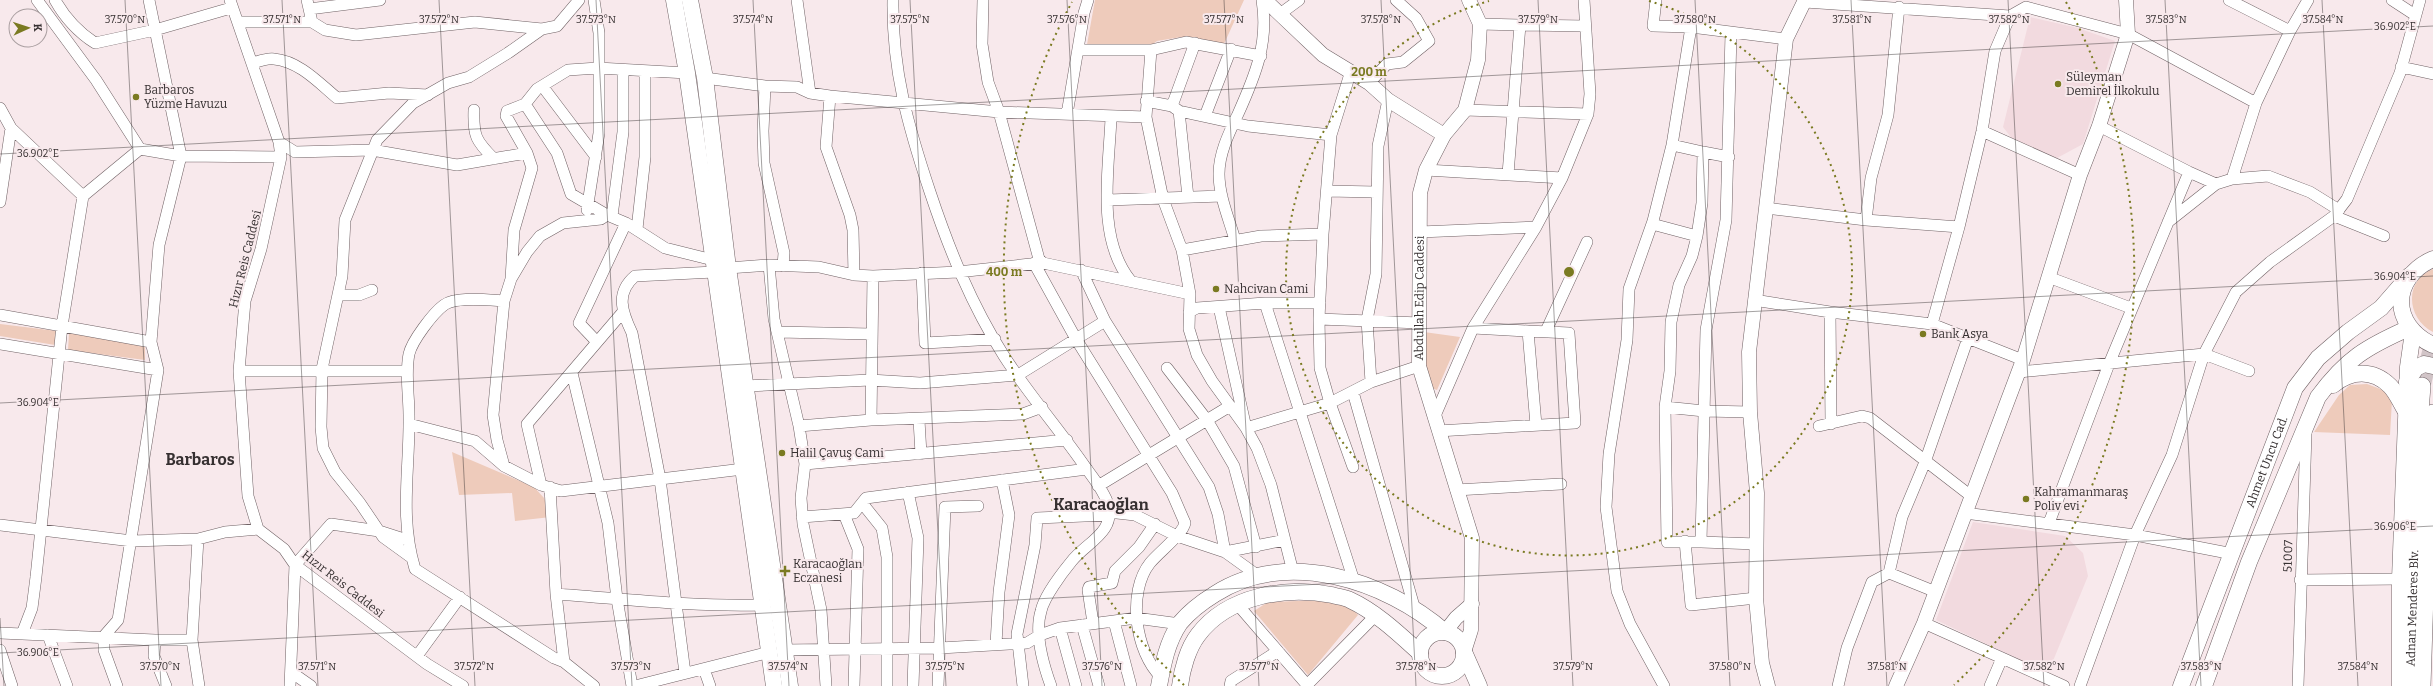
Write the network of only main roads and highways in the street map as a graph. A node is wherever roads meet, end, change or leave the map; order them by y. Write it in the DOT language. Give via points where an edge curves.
graph roads {
  1 [pos="674,0"];
  2 [pos="690,0"];
  3 [pos="2433,249"];
  4 [pos="718,267"];
  5 [pos="2420,267"];
  6 [pos="2411,330"];
  7 [pos="2433,345"];
  8 [pos="2433,366"];
  9 [pos="2415,384"];
  10 [pos="2318,397"];
  11 [pos="2407,413"];
  12 [pos="2433,413"];
  13 [pos="1445,632"];
  14 [pos="777,651"];
  15 [pos="1464,652"];
  16 [pos="1420,653"];
  17 [pos="1160,681"];
  18 [pos="1446,681"];
  19 [pos="774,686"];
  20 [pos="790,686"];
  21 [pos="1180,686"];
  22 [pos="1479,686"];
  23 [pos="2182,686"];
  24 [pos="2204,686"];
  25 [pos="2400,686"];
  26 [pos="2410,686"];
  27 [pos="2422,686"];
  1 -- 4 [label="main road"];
  2 -- 4 [label="main road" via="705,78"];
  3 -- 5 [label="main road, Ahmet Uncu Cad."];
  4 -- 14 [label="main road" via="746,386"];
  4 -- 14 [label="main road" via="763,605"];
  5 -- 6 [label="main road" via="2403,289 2403,318"];
  5 -- 23 [label="main road, Ahmet Uncu Cad." via="2381,308 2318,358 2295,388"];
  6 -- 7 [label="main road" via="2421,340"];
  6 -- 9 [label="main road"];
  6 -- 10 [label="main road, Ahmet Uncu Cad." via="2386,336 2358,354 2334,375"];
  8 -- 9 [label="main road" via="2424,364 2416,368"];
  9 -- 11 [label="main road"];
  9 -- 26 [label="main road, Adnan Menderes Blv." via="2418,436"];
  10 -- 11 [label="main road" via="2337,382 2356,372 2373,375 2390,386"];
  10 -- 24 [label="main road, Ahmet Uncu Cad." via="2249,562"];
  11 -- 25 [label="main road" via="2400,579"];
  12 -- 27 [label="main road, Adnan Menderes Blv."];
  13 -- 15 [label="main road" via="1458,639"];
  13 -- 16 [label="main road" via="1431,635 1421,646"];
  13 -- 17 [label="main road" via="1415,610 1354,580 1327,574 1293,572 1258,575 1225,587 1199,604 1180,624 1163,661"];
  14 -- 19 [label="main road"];
  14 -- 20 [label="main road"];
  15 -- 18 [label="main road" via="1460,666"];
  15 -- 22 [label="main road"];
  16 -- 18 [label="main road" via="1420,661 1429,672"];
  16 -- 21 [label="main road" via="1375,616 1349,599 1312,591 1276,593 1238,605 1219,615 1198,635 1188,654"];
}
